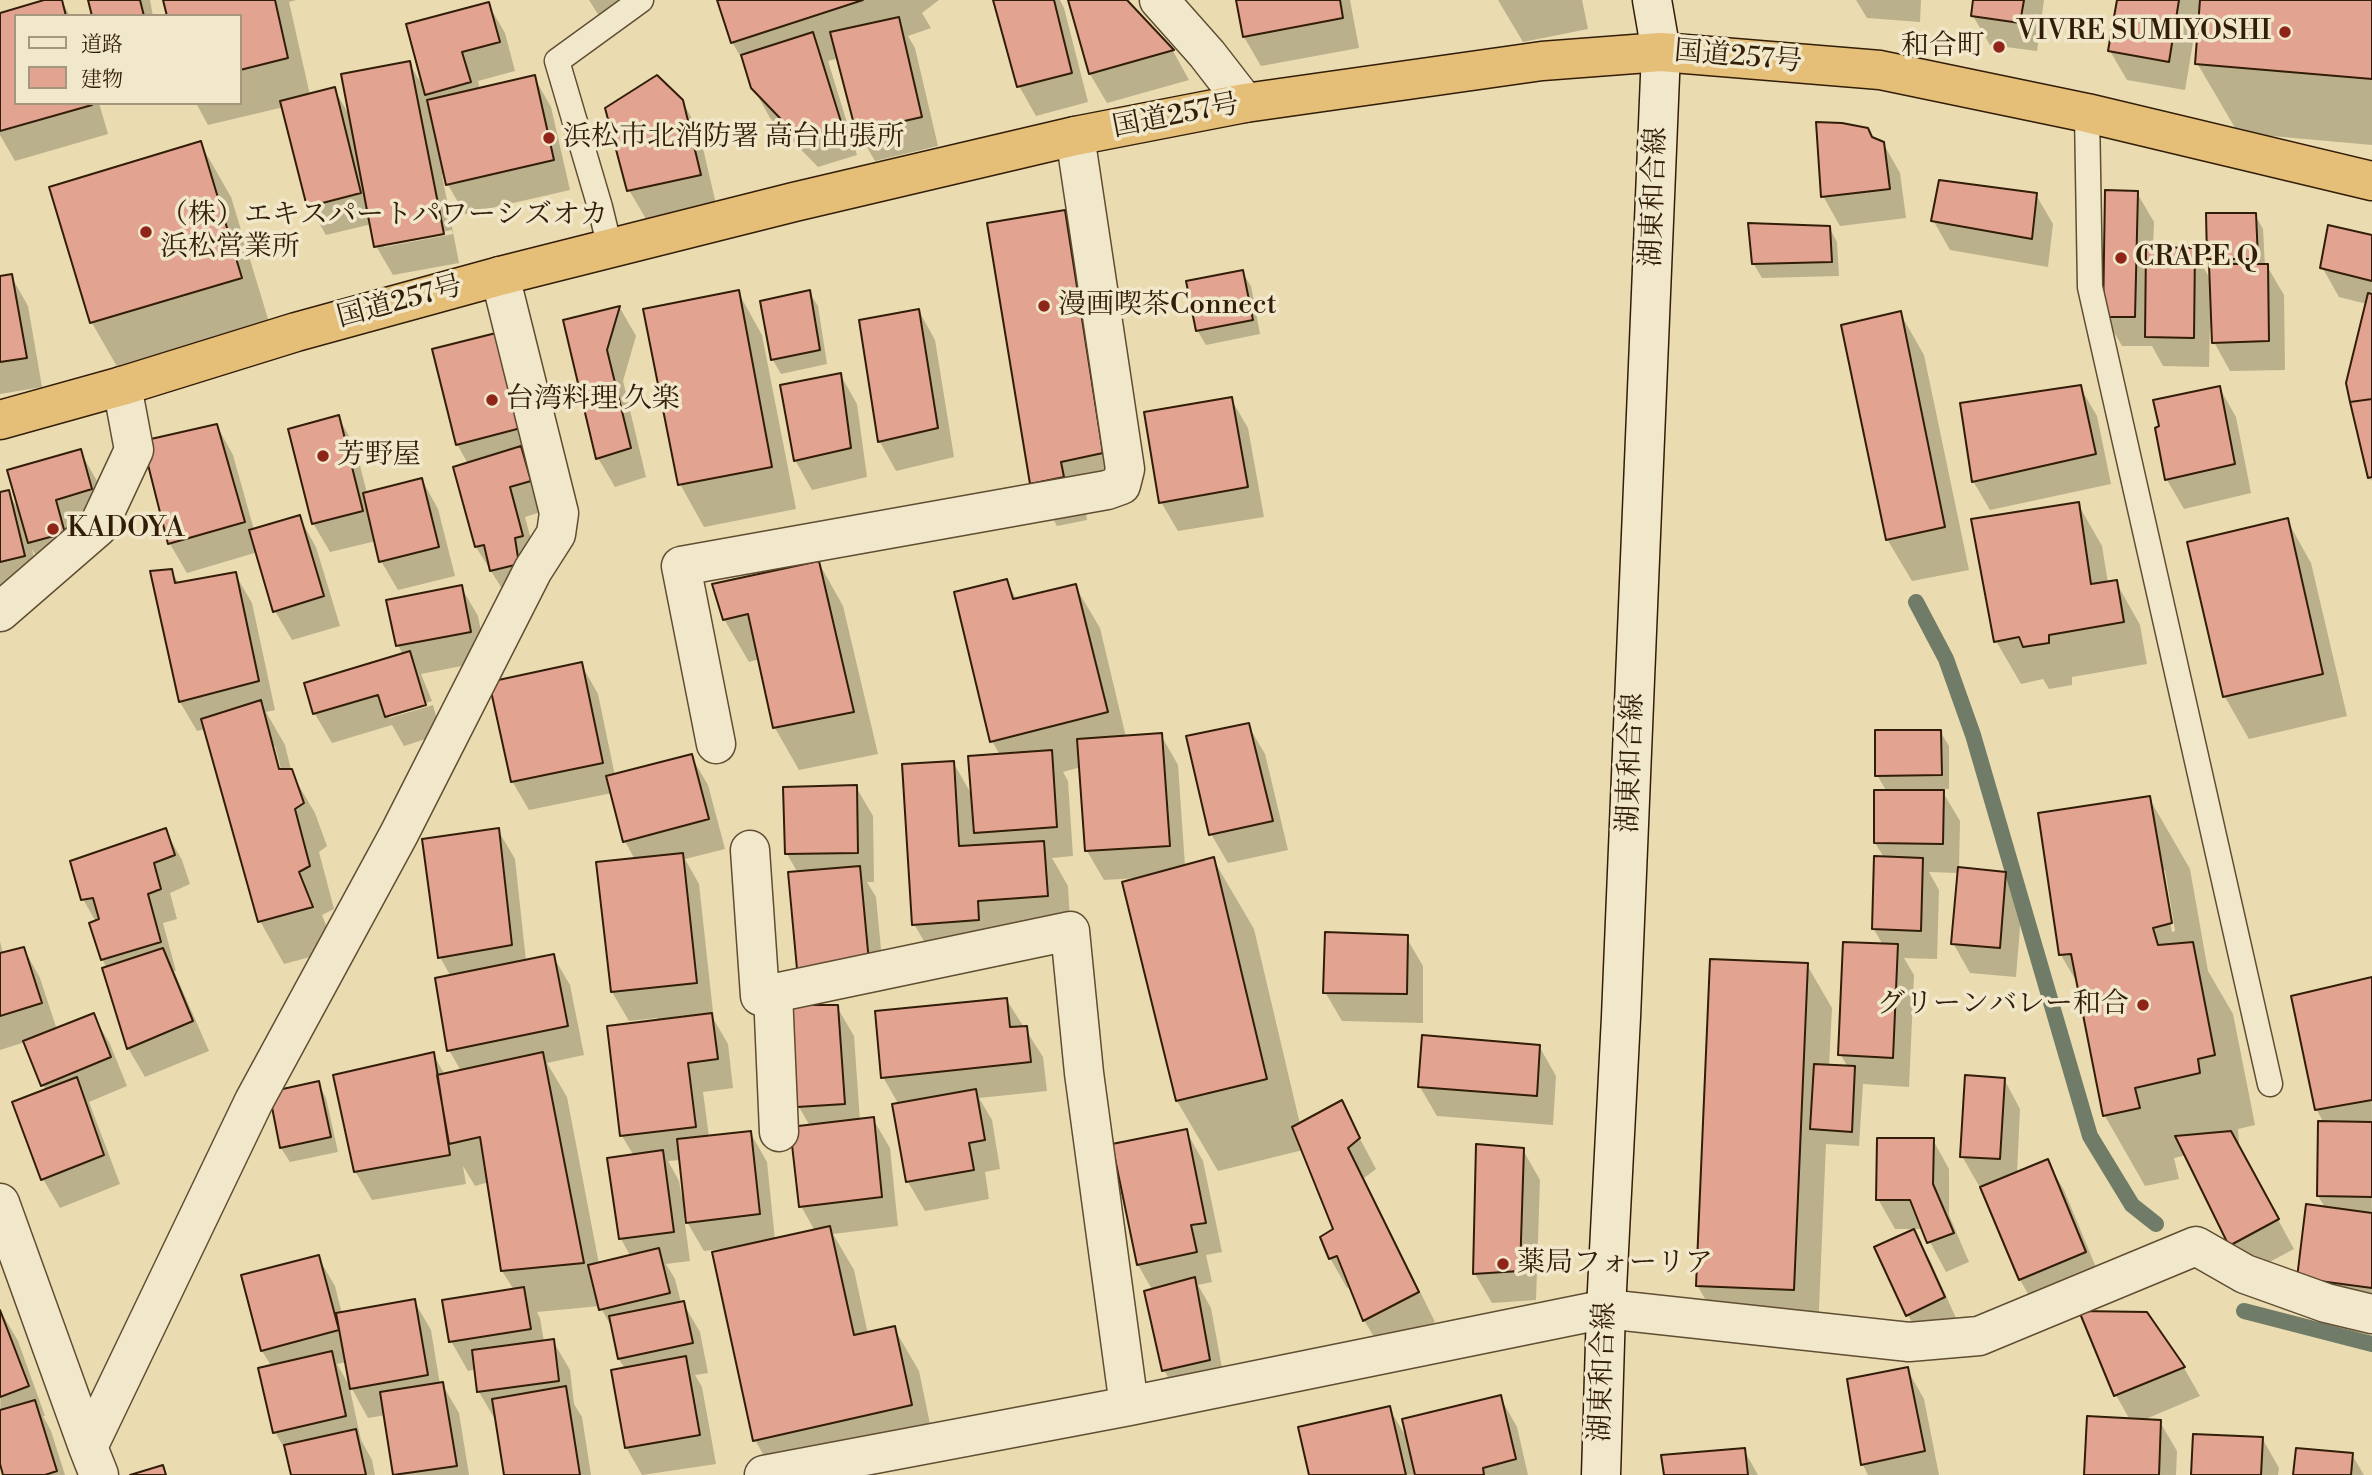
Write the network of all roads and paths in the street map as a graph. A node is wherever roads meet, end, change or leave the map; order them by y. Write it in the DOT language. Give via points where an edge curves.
graph roads {
  1 [pos="641,0"];
  2 [pos="1159,0"];
  3 [pos="1652,0"];
  4 [pos="1661,52"];
  5 [pos="1245,103"];
  6 [pos="2087,113"];
  7 [pos="1075,136"];
  8 [pos="2372,181"];
  9 [pos="610,248"];
  10 [pos="500,276"];
  11 [pos="122,386"];
  12 [pos="0,420"];
  13 [pos="0,612"];
  14 [pos="716,744"];
  15 [pos="750,850"];
  16 [pos="773,993"];
  17 [pos="2270,1084"];
  18 [pos="779,1132"];
  19 [pos="0,1203"];
  20 [pos="1606,1309"];
  21 [pos="2372,1314"];
  22 [pos="1129,1406"];
  23 [pos="94,1461"];
  24 [pos="764,1475"];
  25 [pos="1601,1475"];
  1 -- 9 [label="lane" via="557,61"];
  2 -- 5 [label="street"];
  3 -- 4 [label="street, 湖東和合線"];
  4 -- 5 [label="highway, 国道257号" via="1542,61"];
  4 -- 6 [label="highway, 国道257号" via="1880,70"];
  4 -- 20 [label="street, 湖東和合線"];
  5 -- 7 [label="highway, 国道257号"];
  6 -- 8 [label="highway, 国道257号"];
  6 -- 17 [label="lane" via="2090,287"];
  7 -- 9 [label="highway, 国道257号"];
  7 -- 14 [label="street" via="1125,469 1121,485 681,566"];
  9 -- 10 [label="highway, 国道257号"];
  10 -- 11 [label="highway, 国道257号"];
  10 -- 23 [label="street" via="559,513 556,534 254,1101"];
  11 -- 12 [label="highway, 国道257号"];
  11 -- 13 [label="street" via="134,450 98,527"];
  15 -- 16 [label="street" via="760,996"];
  16 -- 18 [label="street"];
  16 -- 22 [label="street" via="1070,931 1084,1073"];
  19 -- 23 [label="street"];
  20 -- 21 [label="street" via="1909,1342 1979,1336 2196,1246 2245,1274"];
  20 -- 22 [label="street"];
  20 -- 25 [label="street, 湖東和合線"];
  22 -- 24 [label="street"];
}
